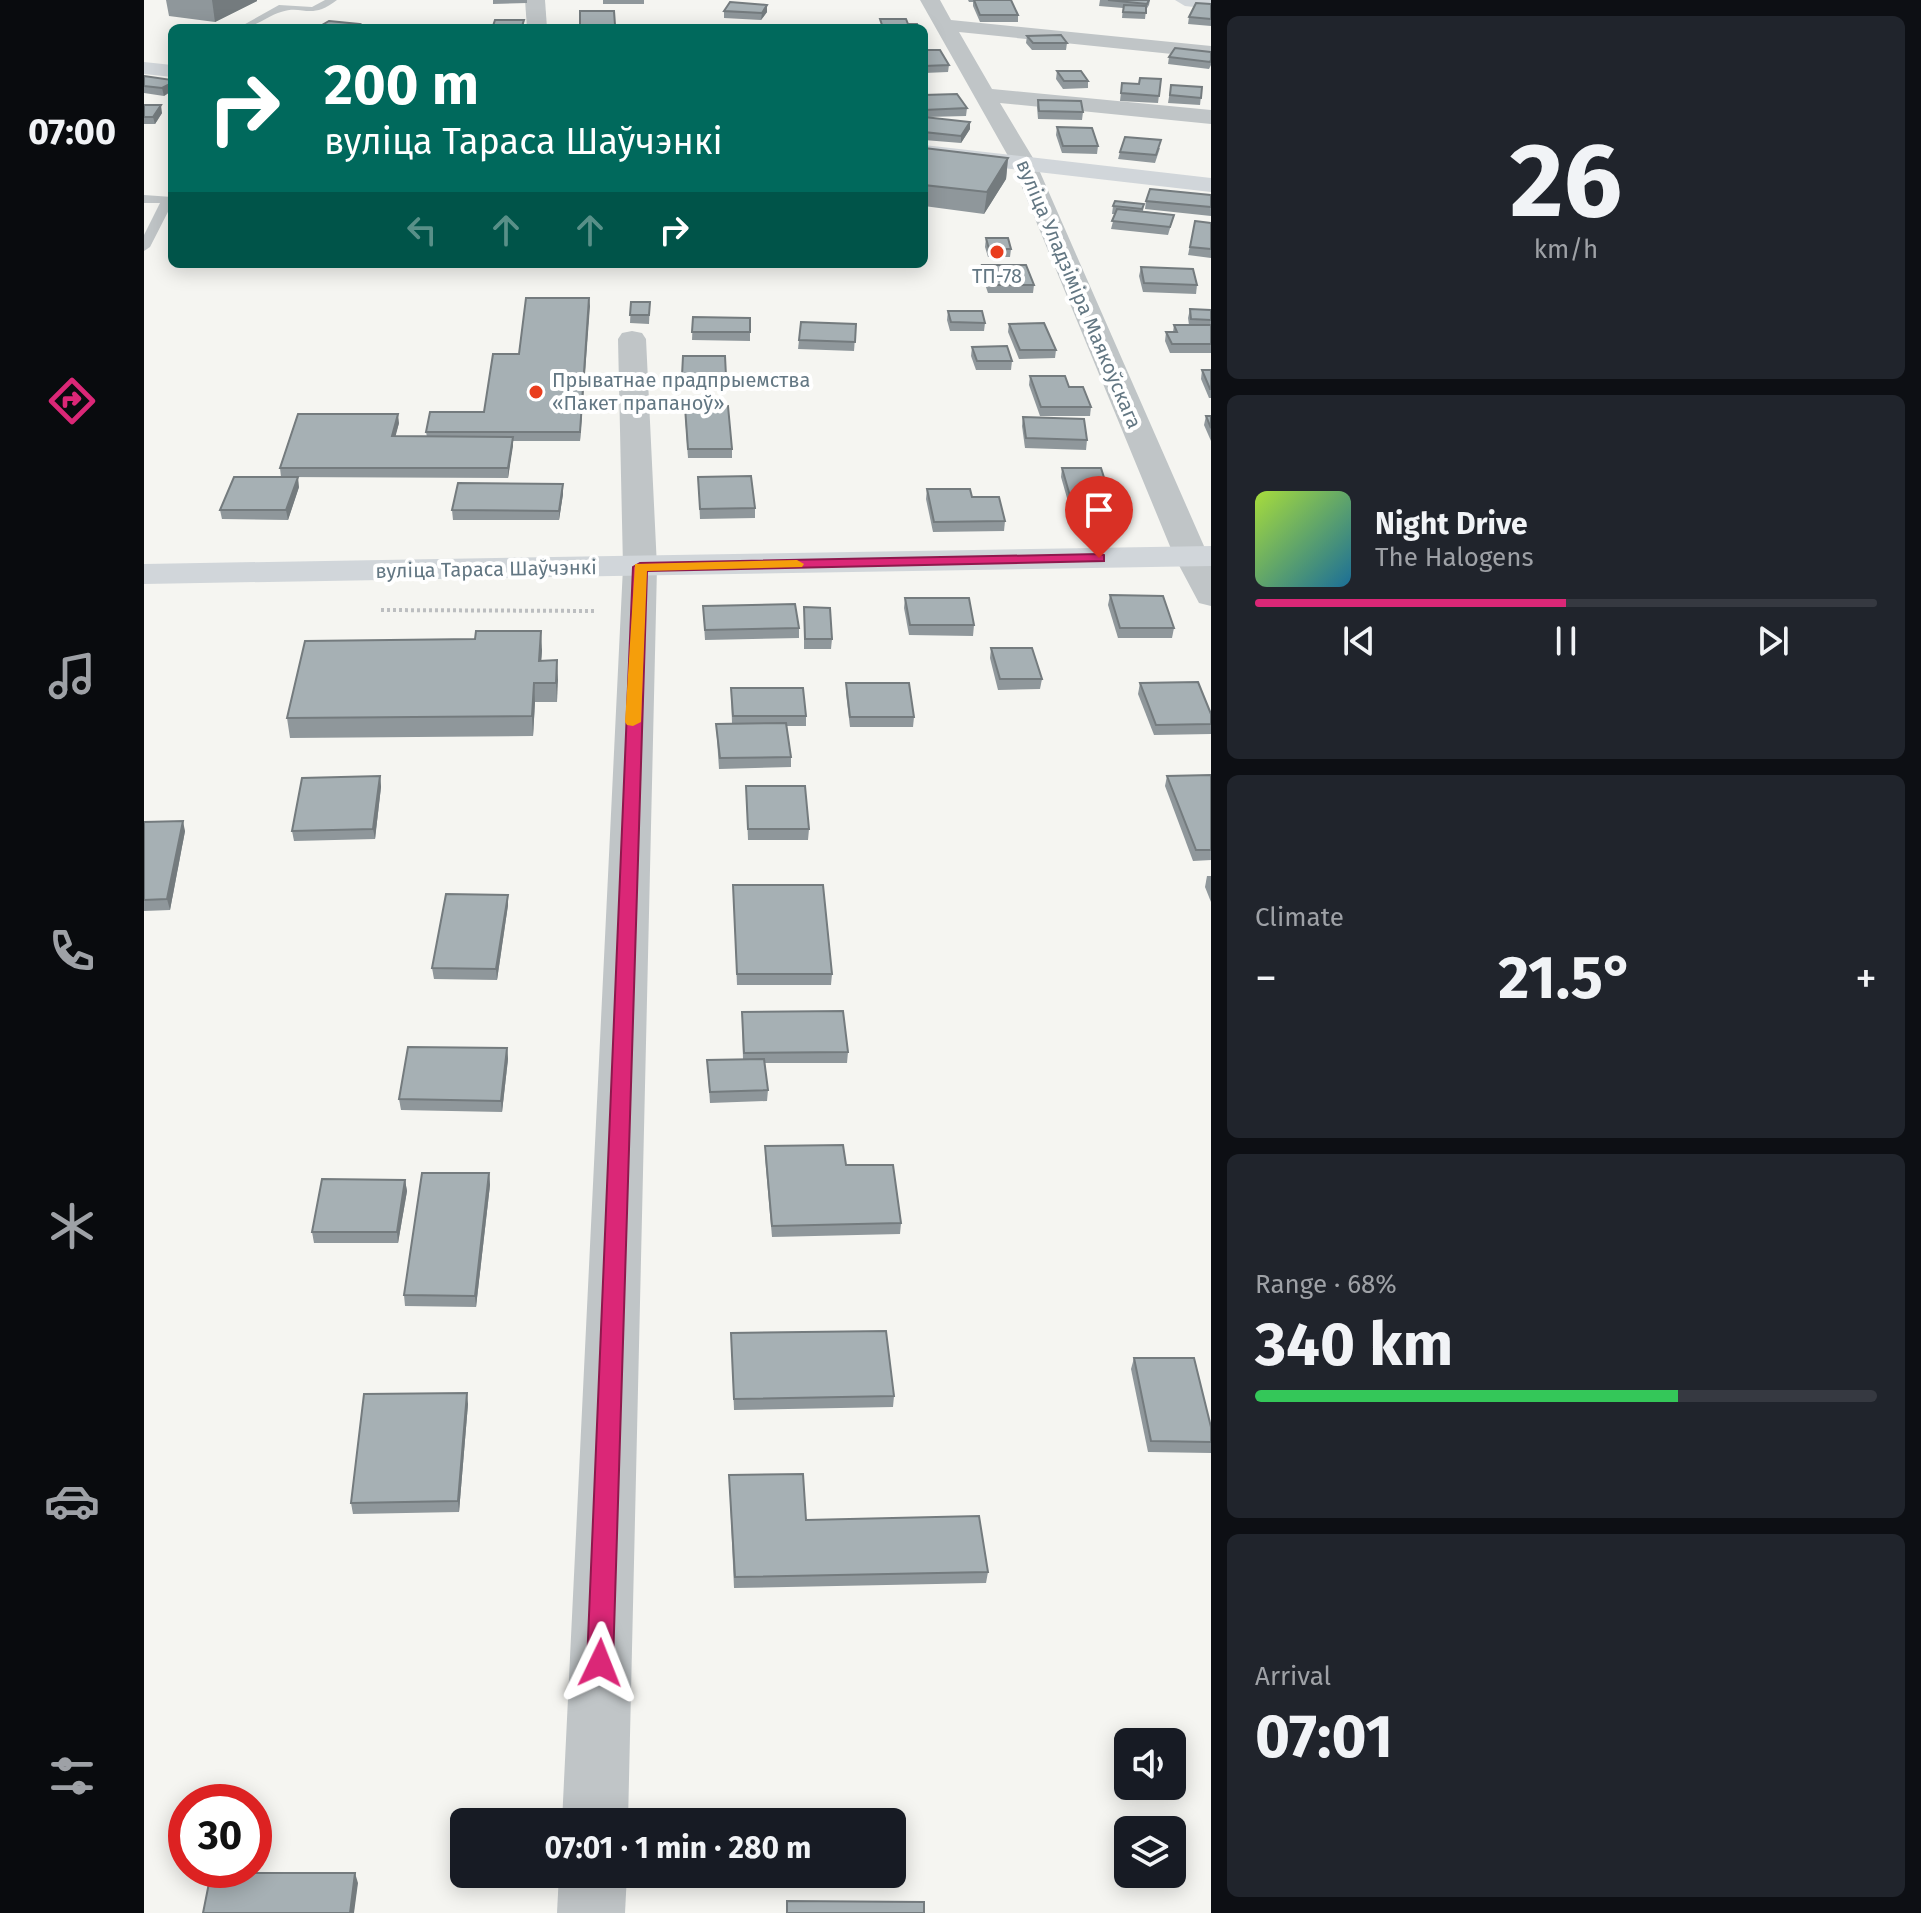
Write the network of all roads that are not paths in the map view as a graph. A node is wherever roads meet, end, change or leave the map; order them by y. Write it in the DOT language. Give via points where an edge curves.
graph roads {
  1 [pos="332,0"];
  2 [pos="535,0"];
  3 [pos="930,0"];
  4 [pos="1185,0"];
  5 [pos="278,3"];
  6 [pos="1211,3"];
  7 [pos="249,24"];
  8 [pos="537,24"];
  9 [pos="944,25"];
  10 [pos="1211,52"];
  11 [pos="985,95"];
  12 [pos="1211,117"];
  13 [pos="928,152"];
  14 [pos="1024,163"];
  15 [pos="1211,185"];
  16 [pos="144,199"];
  17 [pos="144,247"];
  18 [pos="632,339"];
  19 [pos="1201,556"];
  20 [pos="144,574"];
  21 [pos="639,589"];
  22 [pos="1211,596"];
  23 [pos="595,1808"];
  24 [pos="592,1888"];
  25 [pos="591,1913"];
  1 -- 5 [label="lane" via="314,10"];
  2 -- 8 [label="street"];
  3 -- 9 [label="street, вуліца Уладзіміра Маякоўскага"];
  4 -- 6 [label="street"];
  5 -- 7 [label="lane"];
  9 -- 10 [label="street"];
  9 -- 11 [label="street, вуліца Уладзіміра Маякоўскага"];
  11 -- 12 [label="street"];
  11 -- 14 [label="street, вуліца Уладзіміра Маякоўскага"];
  13 -- 14 [label="street"];
  14 -- 15 [label="street"];
  14 -- 19 [label="street, вуліца Уладзіміра Маякоўскага"];
  16 -- 17 [label="lane" via="168,200"];
  18 -- 21 [label="street"];
  19 -- 21 [label="street, вуліца Тараса Шаўчэнкі"];
  19 -- 22 [label="street, вуліца Уладзіміра Маякоўскага"];
  20 -- 21 [label="street, вуліца Тараса Шаўчэнкі"];
  21 -- 23 [label="street"];
  24 -- 25 [label="street"];
}
